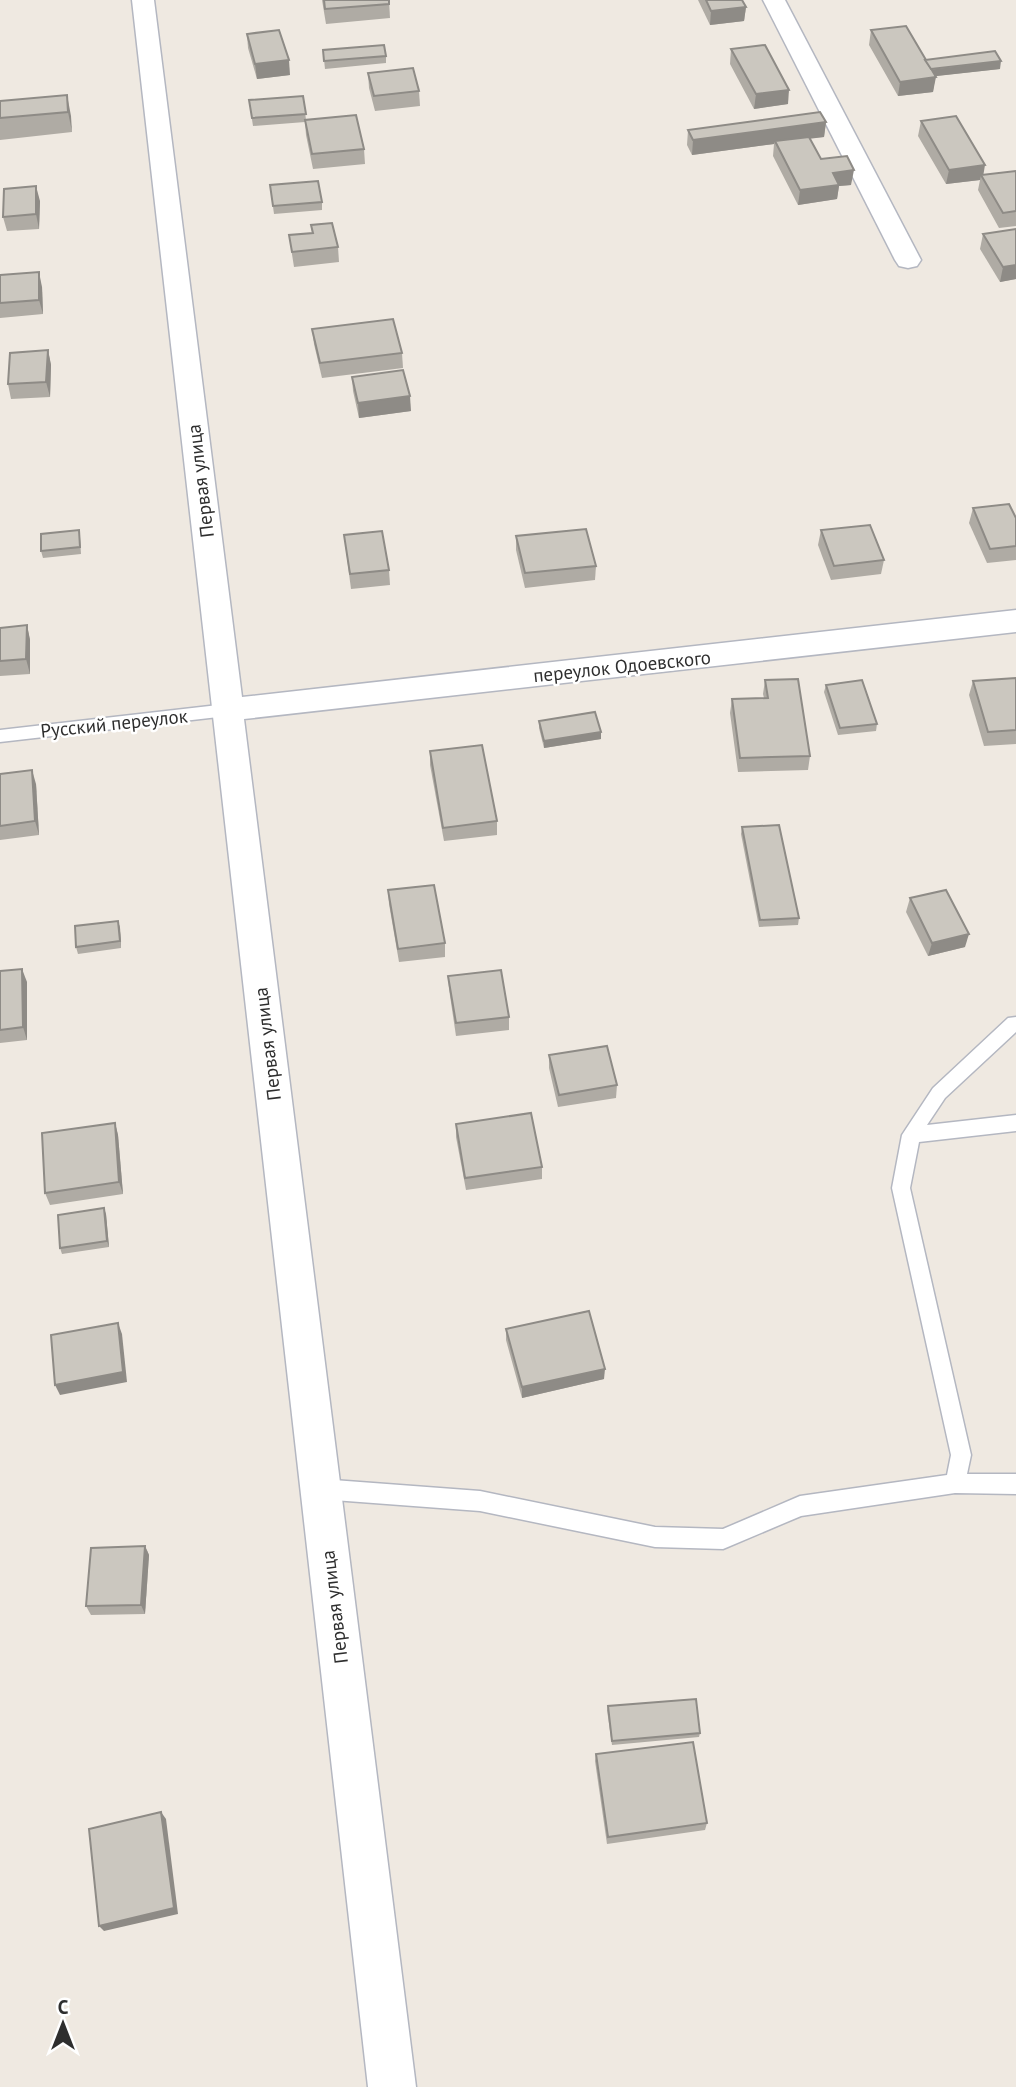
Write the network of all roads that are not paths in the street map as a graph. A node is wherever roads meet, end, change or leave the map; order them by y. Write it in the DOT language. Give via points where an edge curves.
graph roads {
  1 [pos="143,0"];
  2 [pos="774,0"];
  3 [pos="908,260"];
  4 [pos="1016,621"];
  5 [pos="227,710"];
  6 [pos="0,736"];
  7 [pos="1014,1023"];
  8 [pos="1016,1123"];
  9 [pos="911,1135"];
  10 [pos="954,1483"];
  11 [pos="1016,1484"];
  12 [pos="320,1489"];
  13 [pos="393,2087"];
  1 -- 5 [label="street, Первая улица"];
  2 -- 3 [label="street"];
  4 -- 5 [label="street, переулок Одоевского"];
  5 -- 6 [label="lane, Русский переулок"];
  5 -- 12 [label="street, Первая улица"];
  7 -- 9 [label="lane" via="939,1093"];
  8 -- 9 [label="lane"];
  9 -- 10 [label="lane" via="901,1188 961,1455"];
  10 -- 11 [label="lane"];
  10 -- 12 [label="lane" via="800,1506 723,1539 655,1537 480,1502"];
  12 -- 13 [label="street, Первая улица"];
}
